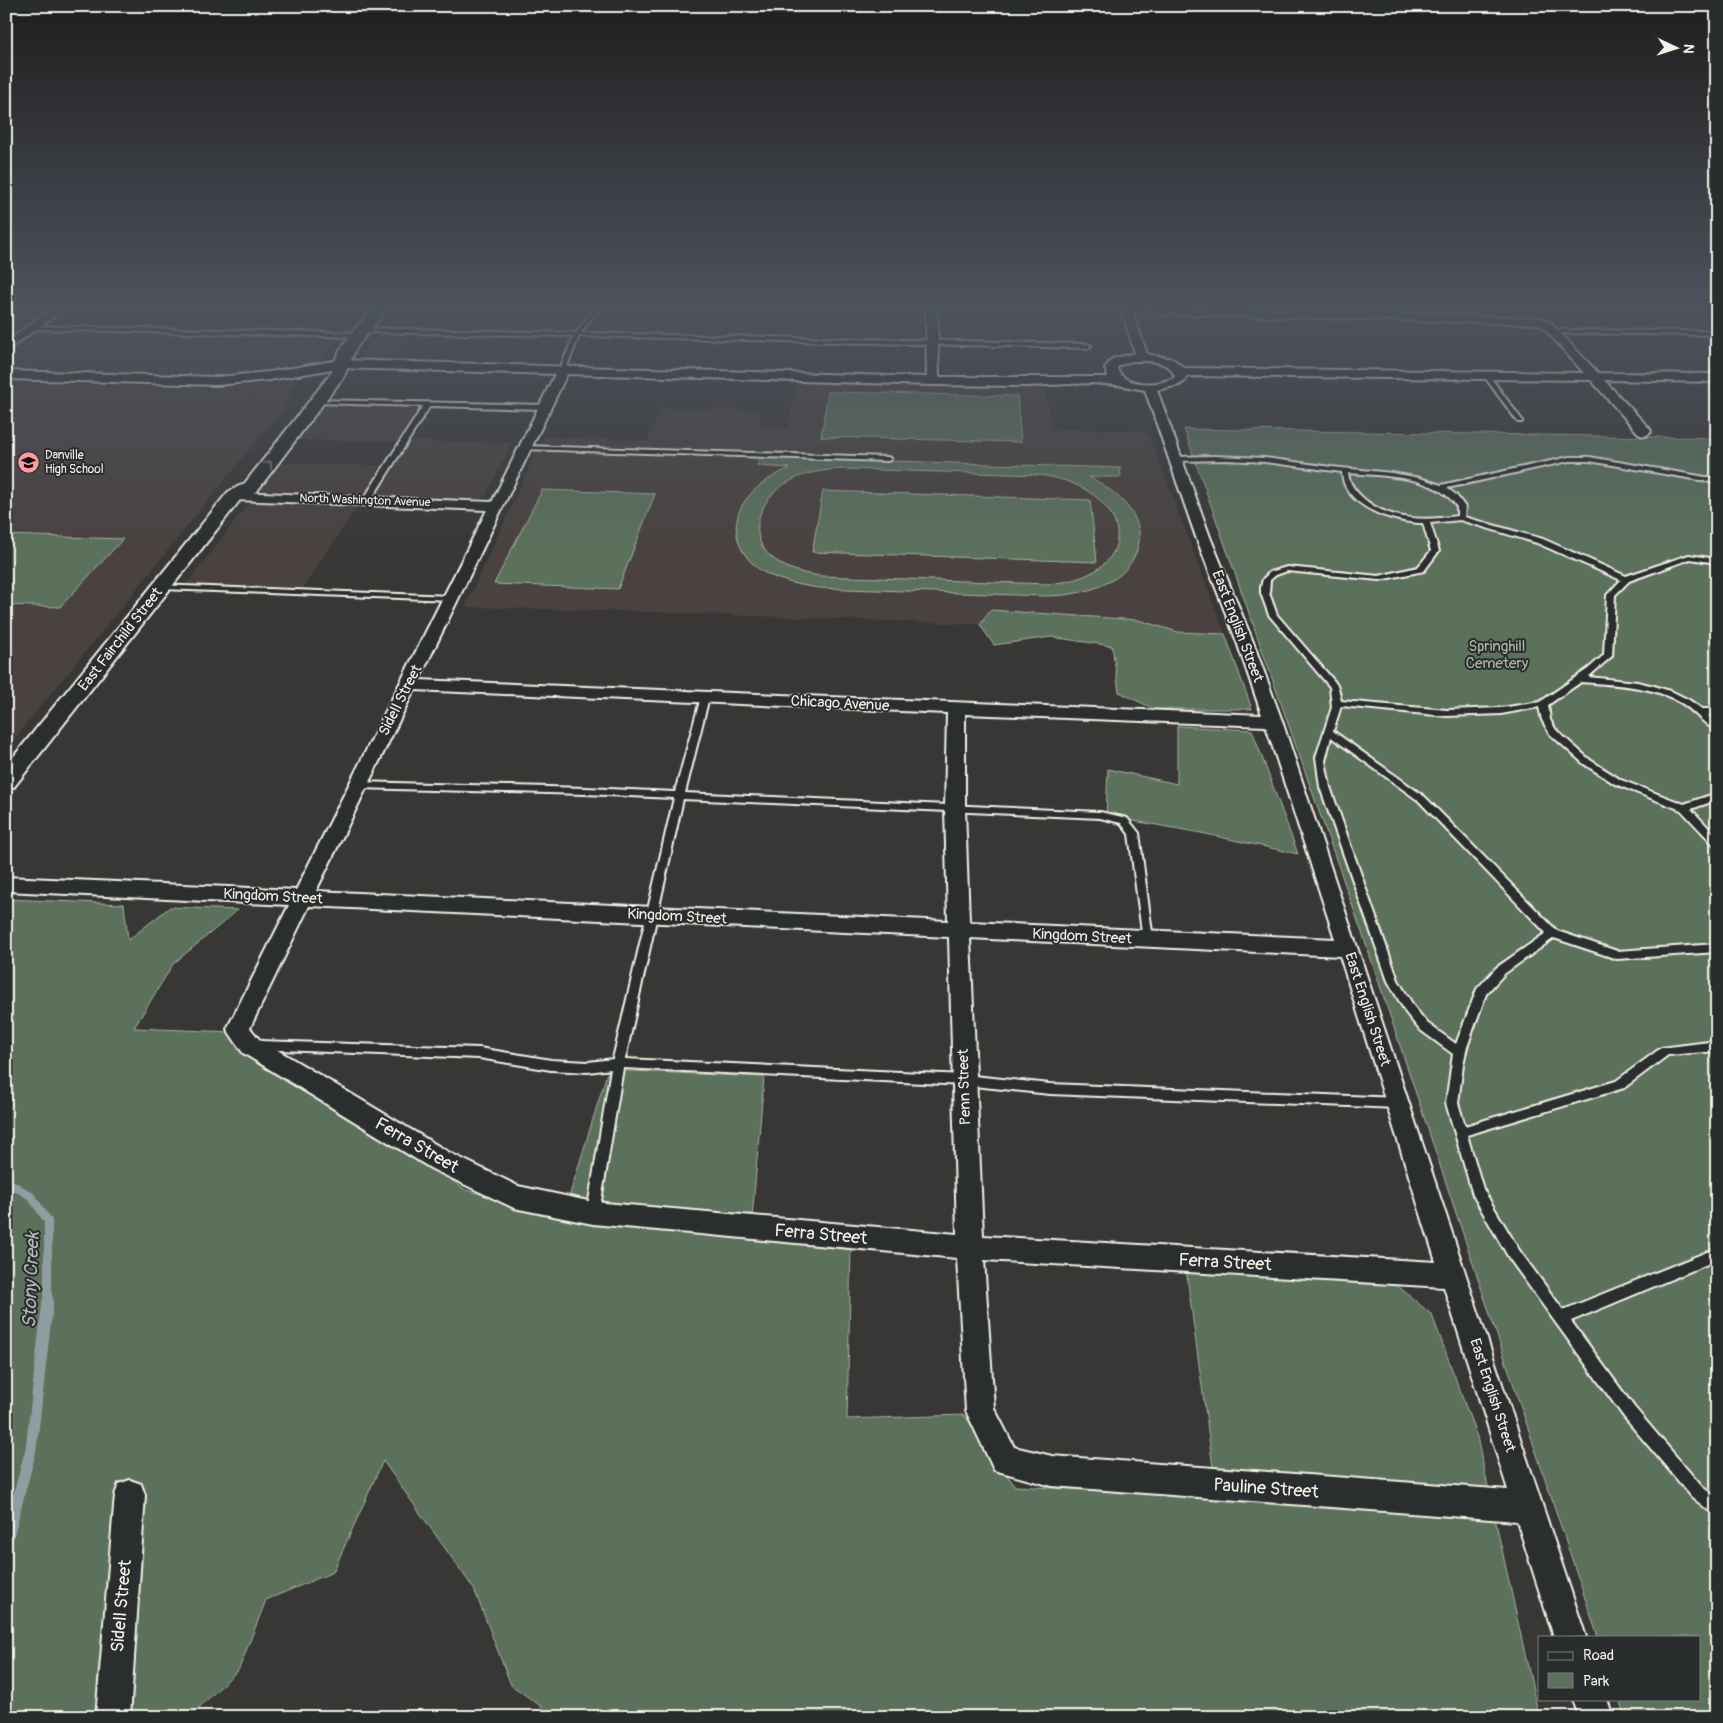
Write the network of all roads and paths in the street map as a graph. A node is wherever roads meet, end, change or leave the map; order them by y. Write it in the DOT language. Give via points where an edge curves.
graph roads {
  1 [pos="310,388"];
  2 [pos="327,388"];
  3 [pos="554,388"];
  4 [pos="1151,388"];
  5 [pos="1496,388"];
  6 [pos="1607,388"];
  7 [pos="317,402"];
  8 [pos="428,404"];
  9 [pos="545,407"];
  10 [pos="1520,421"];
  11 [pos="1645,432"];
  12 [pos="525,448"];
  13 [pos="888,459"];
  14 [pos="1176,459"];
  15 [pos="1345,471"];
  16 [pos="1717,480"];
  17 [pos="1441,487"];
  18 [pos="234,496"];
  19 [pos="367,500"];
  20 [pos="497,506"];
  21 [pos="1460,518"];
  22 [pos="1426,521"];
  23 [pos="1717,561"];
  24 [pos="1626,579"];
  25 [pos="161,587"];
  26 [pos="452,598"];
  27 [pos="1579,680"];
  28 [pos="408,685"];
  29 [pos="705,697"];
  30 [pos="1336,703"];
  31 [pos="1543,704"];
  32 [pos="956,708"];
  33 [pos="1702,712"];
  34 [pos="1717,712"];
  35 [pos="1272,721"];
  36 [pos="1717,728"];
  37 [pos="1328,732"];
  38 [pos="6,782"];
  39 [pos="357,785"];
  40 [pos="679,796"];
  41 [pos="1717,796"];
  42 [pos="955,808"];
  43 [pos="1684,808"];
  44 [pos="1717,843"];
  45 [pos="6,884"];
  46 [pos="302,897"];
  47 [pos="652,915"];
  48 [pos="958,930"];
  49 [pos="1553,934"];
  50 [pos="1148,940"];
  51 [pos="1348,948"];
  52 [pos="1717,948"];
  53 [pos="244,1038"];
  54 [pos="1717,1046"];
  55 [pos="1460,1053"];
  56 [pos="618,1063"];
  57 [pos="964,1080"];
  58 [pos="1398,1103"];
  59 [pos="1461,1132"];
  60 [pos="593,1213"];
  61 [pos="970,1247"];
  62 [pos="1717,1254"];
  63 [pos="1454,1275"];
  64 [pos="1561,1318"];
  65 [pos="1004,1459"];
  66 [pos="130,1495"];
  67 [pos="1529,1507"];
  68 [pos="1717,1508"];
  69 [pos="1570,1636"];
  70 [pos="1590,1700"];
  71 [pos="112,1717"];
  72 [pos="1596,1717"];
  1 -- 18 [label="street, East Fairchild Street" via="232,487"];
  2 -- 7 [label="street, East Fairchild Street"];
  3 -- 9 [label="street, Sidell Street"];
  4 -- 14 [label="street, East English Street"];
  5 -- 10 [label="lane"];
  6 -- 11 [label="street"];
  7 -- 8 [label="lane"];
  18 -- 7 [label="street, East Fairchild Street, one-way" via="251,487"];
  8 -- 9 [label="lane"];
  8 -- 19 [label="lane"];
  9 -- 12 [label="street, Sidell Street"];
  12 -- 13 [label="lane"];
  12 -- 20 [label="street, Sidell Street"];
  14 -- 15 [label="lane" via="1278,460"];
  14 -- 35 [label="street, East English Street"];
  15 -- 17 [label="lane" via="1379,474"];
  15 -- 22 [label="lane" via="1344,479 1350,490 1364,504 1393,517"];
  16 -- 17 [label="lane" via="1589,459 1569,459"];
  17 -- 21 [label="lane" via="1452,494 1461,507"];
  18 -- 19 [label="street, North Washington Avenue"];
  18 -- 25 [label="street, East Fairchild Street"];
  19 -- 20 [label="street, North Washington Avenue"];
  20 -- 26 [label="street, Sidell Street"];
  21 -- 22 [label="lane"];
  21 -- 24 [label="lane" via="1540,541"];
  22 -- 30 [label="lane" via="1436,550 1421,569 1379,578 1286,569 1273,572 1266,580 1264,589 1270,613 1334,686"];
  23 -- 24 [label="lane" via="1688,557"];
  24 -- 27 [label="lane" via="1611,595 1608,656"];
  25 -- 26 [label="lane"];
  25 -- 38 [label="street, East Fairchild Street"];
  26 -- 28 [label="street, Sidell Street"];
  27 -- 31 [label="lane"];
  27 -- 33 [label="lane" via="1675,694"];
  28 -- 29 [label="street, Chicago Avenue"];
  28 -- 39 [label="street, Sidell Street"];
  29 -- 32 [label="street, Chicago Avenue"];
  29 -- 40 [label="lane"];
  30 -- 31 [label="lane" via="1447,713 1501,712"];
  30 -- 37 [label="lane" via="1337,714"];
  31 -- 43 [label="lane" via="1546,720 1553,732 1587,762 1618,782"];
  32 -- 35 [label="street, Chicago Avenue"];
  32 -- 42 [label="street, Penn Street"];
  33 -- 34 [label="lane"];
  33 -- 36 [label="lane"];
  35 -- 51 [label="street, East English Street"];
  37 -- 49 [label="lane" via="1422,799"];
  37 -- 55 [label="lane" via="1321,756 1325,787 1392,981 1423,1026"];
  39 -- 40 [label="lane"];
  39 -- 46 [label="street, Sidell Street"];
  40 -- 42 [label="lane"];
  40 -- 47 [label="lane"];
  41 -- 43 [label="lane"];
  42 -- 48 [label="street, Penn Street"];
  42 -- 50 [label="lane" via="1100,815 1124,820 1134,833"];
  43 -- 44 [label="lane"];
  45 -- 46 [label="street, Kingdom Street"];
  46 -- 47 [label="street, Kingdom Street"];
  46 -- 53 [label="street, Sidell Street"];
  47 -- 48 [label="street, Kingdom Street"];
  47 -- 56 [label="lane"];
  48 -- 50 [label="street, Kingdom Street"];
  48 -- 57 [label="street, Penn Street"];
  49 -- 52 [label="lane" via="1617,955"];
  49 -- 55 [label="lane" via="1500,972 1481,992"];
  50 -- 51 [label="street, Kingdom Street"];
  51 -- 58 [label="street, East English Street"];
  53 -- 56 [label="lane" via="479,1053 588,1068"];
  53 -- 60 [label="street, Ferra Street" via="441,1161 514,1197"];
  54 -- 59 [label="lane" via="1665,1050 1620,1085"];
  55 -- 59 [label="lane" via="1452,1103"];
  56 -- 57 [label="lane"];
  56 -- 60 [label="lane"];
  57 -- 58 [label="lane" via="1050,1089"];
  57 -- 61 [label="street, Penn Street"];
  58 -- 63 [label="street, East English Street"];
  59 -- 64 [label="lane" via="1477,1191 1514,1254"];
  60 -- 61 [label="street, Ferra Street"];
  61 -- 63 [label="street, Ferra Street"];
  61 -- 65 [label="street, Penn Street" via="980,1410"];
  62 -- 64 [label="lane"];
  63 -- 67 [label="street, East English Street"];
  64 -- 68 [label="lane" via="1629,1412 1697,1492"];
  65 -- 67 [label="street, Pauline Street" via="1052,1471"];
  66 -- 71 [label="street, Sidell Street"];
  67 -- 69 [label="street, East English Street"];
  70 -- 72 [label="street"];
}
